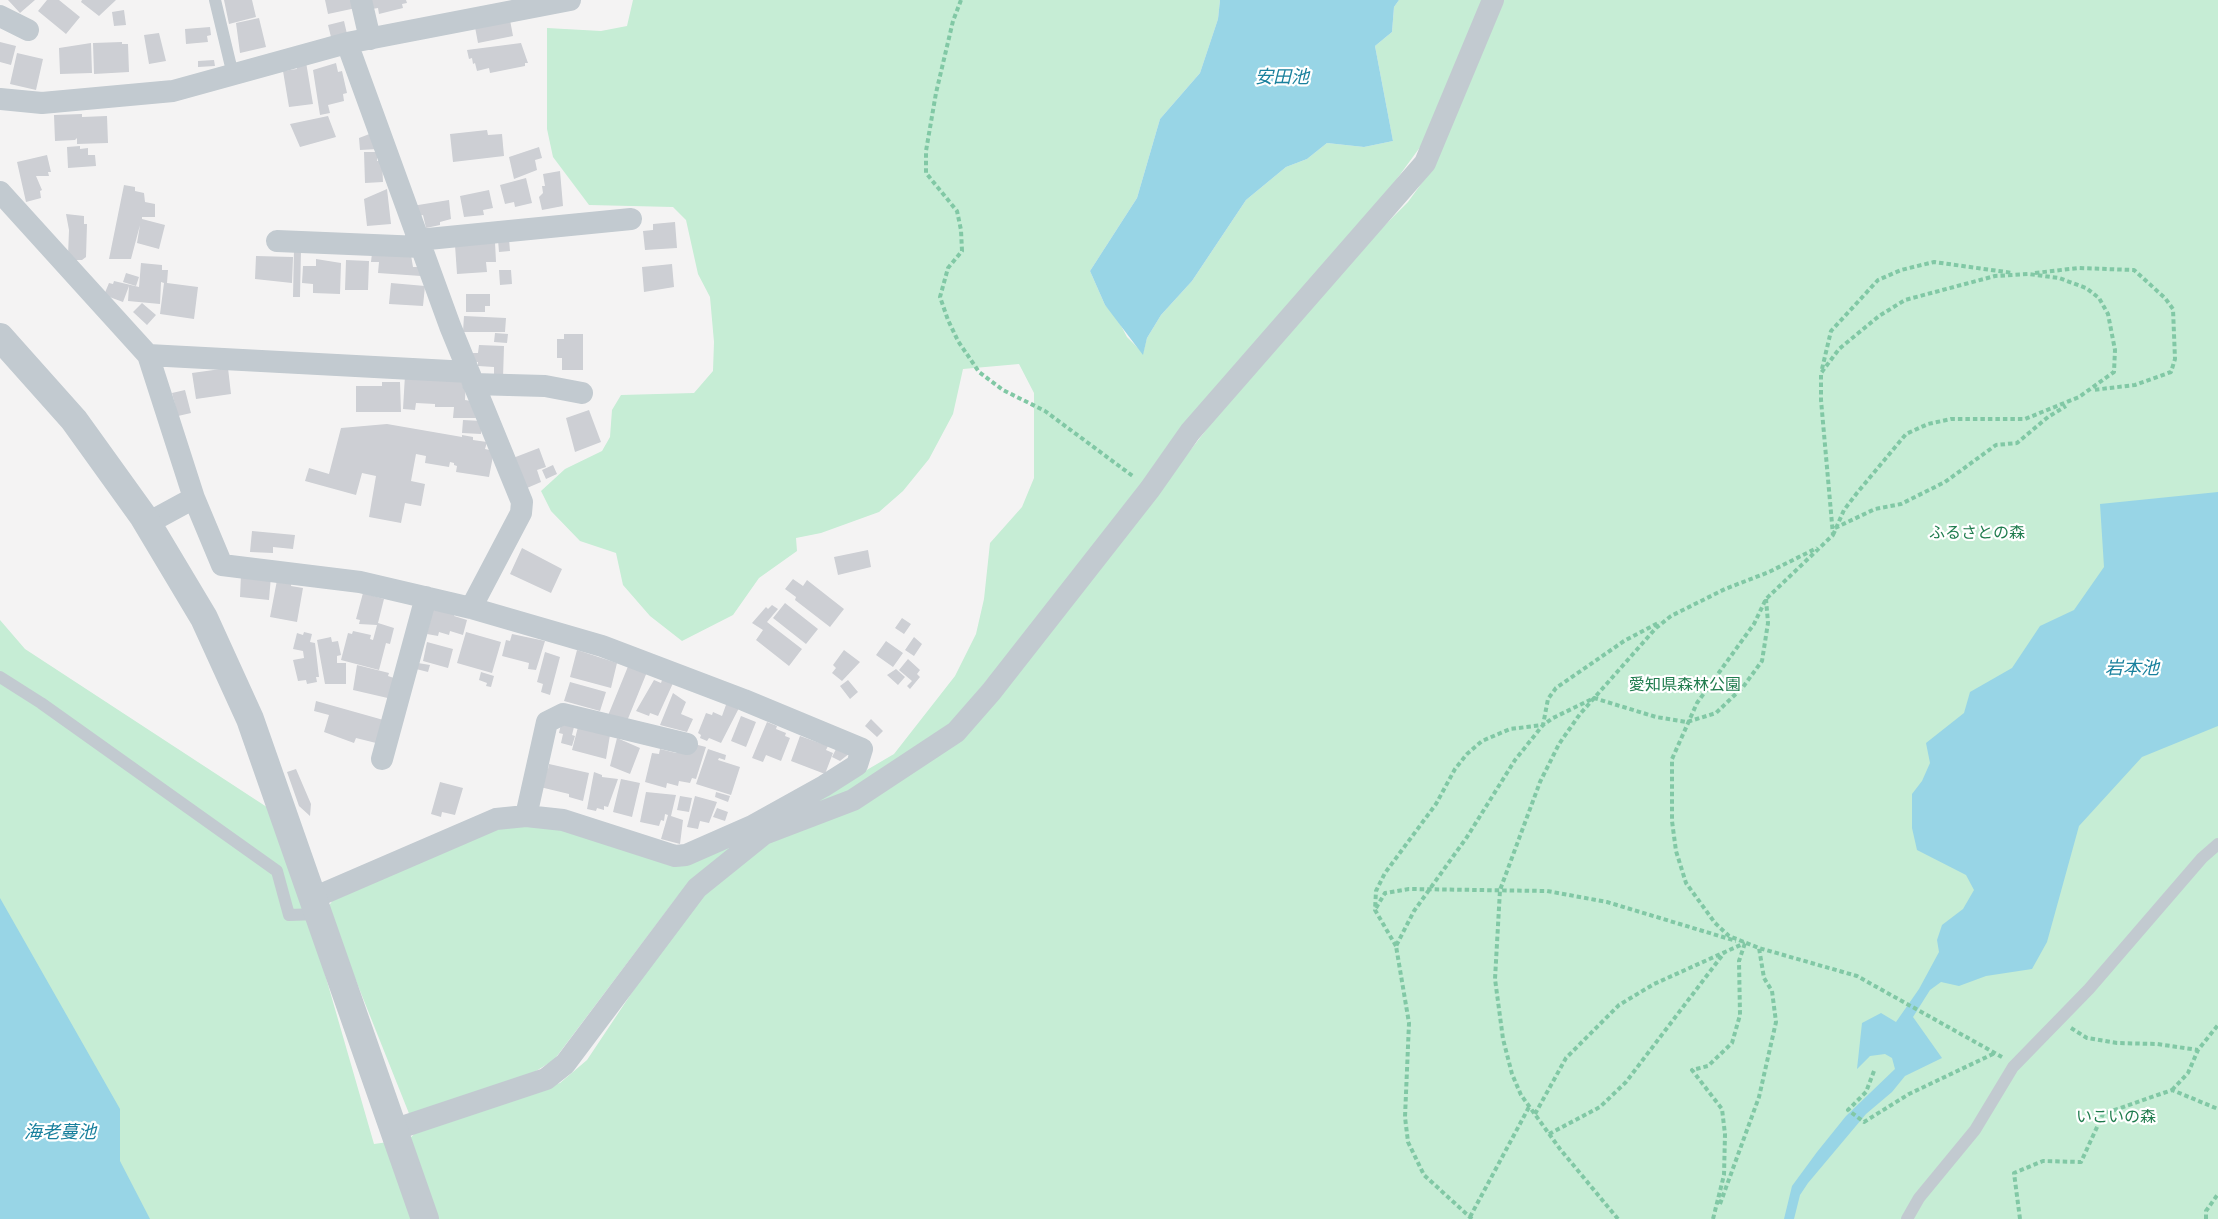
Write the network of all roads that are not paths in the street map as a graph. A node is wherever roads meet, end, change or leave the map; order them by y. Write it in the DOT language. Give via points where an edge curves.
graph roads {
  1 [pos="215,0"];
  2 [pos="361,0"];
  3 [pos="570,0"];
  4 [pos="1493,0"];
  5 [pos="0,16"];
  6 [pos="28,30"];
  7 [pos="370,39"];
  8 [pos="347,43"];
  9 [pos="233,75"];
  10 [pos="0,99"];
  11 [pos="0,192"];
  12 [pos="631,219"];
  13 [pos="277,241"];
  14 [pos="420,243"];
  15 [pos="0,338"];
  16 [pos="148,355"];
  17 [pos="471,378"];
  18 [pos="582,393"];
  19 [pos="194,498"];
  20 [pos="148,523"];
  21 [pos="426,597"];
  22 [pos="471,608"];
  23 [pos="0,677"];
  24 [pos="687,744"];
  25 [pos="382,759"];
  26 [pos="526,816"];
  27 [pos="761,828"];
  28 [pos="2218,844"];
  29 [pos="315,906"];
  30 [pos="393,1130"];
  31 [pos="425,1219"];
  32 [pos="1906,1219"];
  1 -- 9 [label="lane"];
  2 -- 7 [label="street"];
  3 -- 7 [label="street"];
  4 -- 27 [label="street" via="1425,162 1190,432 992,692 956,732 853,800"];
  5 -- 6 [label="street"];
  7 -- 8 [label="street"];
  8 -- 9 [label="street"];
  8 -- 14 [label="street"];
  9 -- 10 [label="street" via="173,91 42,103"];
  11 -- 16 [label="street"];
  12 -- 14 [label="street"];
  13 -- 14 [label="street"];
  14 -- 17 [label="street"];
  15 -- 20 [label="street" via="74,420"];
  16 -- 17 [label="street"];
  16 -- 19 [label="street"];
  17 -- 18 [label="street"];
  17 -- 22 [label="street" via="522,502 521,513"];
  19 -- 20 [label="street"];
  19 -- 21 [label="street" via="222,565 360,582"];
  20 -- 29 [label="street" via="204,618 250,719"];
  21 -- 22 [label="street"];
  21 -- 25 [label="street"];
  22 -- 27 [label="street" via="602,646 861,749 857,765"];
  23 -- 29 [label="lane" via="277,871 289,915"];
  24 -- 26 [label="street" via="563,714 547,722"];
  26 -- 27 [label="street" via="563,820 675,856"];
  26 -- 29 [label="street" via="496,819"];
  27 -- 30 [label="street" via="697,888 565,1064 546,1079"];
  28 -- 32 [label="lane" via="2089,989 2013,1066 1975,1130"];
  29 -- 30 [label="street"];
  30 -- 31 [label="street"];
}
